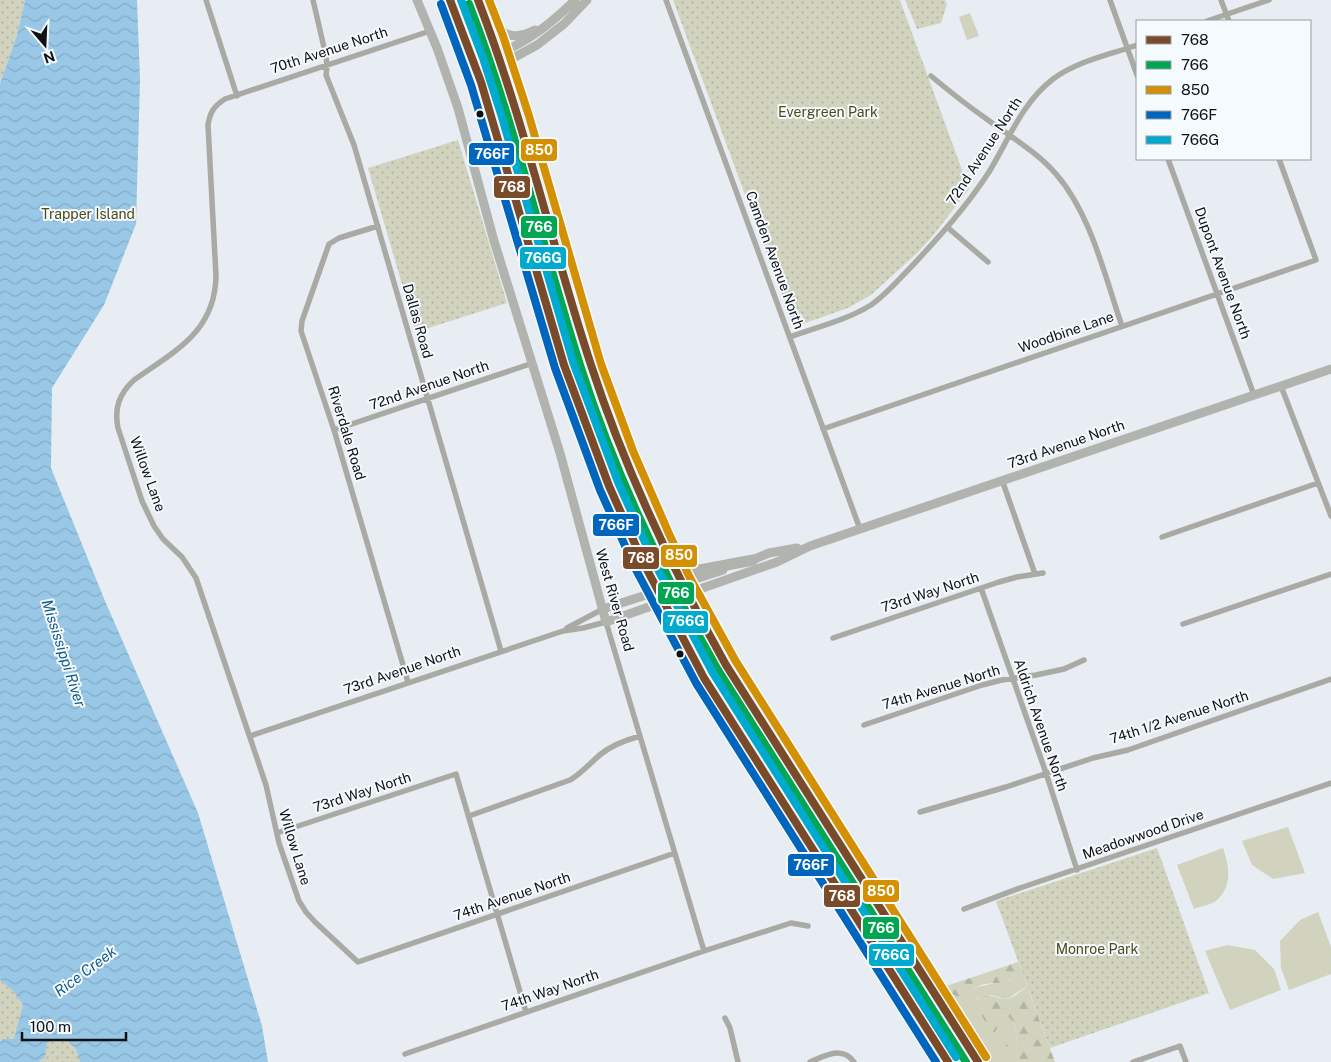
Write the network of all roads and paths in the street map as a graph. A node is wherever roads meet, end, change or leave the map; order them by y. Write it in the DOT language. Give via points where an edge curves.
graph roads {
  1 [pos="206,0"];
  2 [pos="313,0"];
  3 [pos="417,0"];
  4 [pos="450,0"];
  5 [pos="480,0"];
  6 [pos="574,0"];
  7 [pos="588,0"];
  8 [pos="666,0"];
  9 [pos="1110,0"];
  10 [pos="1221,0"];
  11 [pos="1269,0"];
  12 [pos="561,14"];
  13 [pos="1228,18"];
  14 [pos="1214,20"];
  15 [pos="430,31"];
  16 [pos="1136,45"];
  17 [pos="1128,48"];
  18 [pos="499,56"];
  19 [pos="474,64"];
  20 [pos="327,66"];
  21 [pos="1136,71"];
  22 [pos="931,76"];
  23 [pos="237,96"];
  24 [pos="1010,136"];
  25 [pos="1168,160"];
  26 [pos="1279,160"];
  27 [pos="378,226"];
  28 [pos="947,227"];
  29 [pos="988,262"];
  30 [pos="1218,294"];
  31 [pos="1122,326"];
  32 [pos="790,337"];
  33 [pos="533,363"];
  34 [pos="1331,369"];
  35 [pos="1282,386"];
  36 [pos="1254,395"];
  37 [pos="428,398"];
  38 [pos="823,429"];
  39 [pos="334,430"];
  40 [pos="1002,480"];
  41 [pos="1318,483"];
  42 [pos="1331,516"];
  43 [pos="860,529"];
  44 [pos="1162,537"];
  45 [pos="810,546"];
  46 [pos="666,552"];
  47 [pos="753,560"];
  48 [pos="1043,573"];
  49 [pos="1035,574"];
  50 [pos="1331,574"];
  51 [pos="682,583"];
  52 [pos="981,588"];
  53 [pos="657,591"];
  54 [pos="687,594"];
  55 [pos="662,603"];
  56 [pos="603,609"];
  57 [pos="606,622"];
  58 [pos="1183,624"];
  59 [pos="563,631"];
  60 [pos="833,638"];
  61 [pos="501,650"];
  62 [pos="1084,660"];
  63 [pos="1012,678"];
  64 [pos="1331,679"];
  65 [pos="408,682"];
  66 [pos="864,725"];
  67 [pos="250,736"];
  68 [pos="640,736"];
  69 [pos="1046,773"];
  70 [pos="1331,783"];
  71 [pos="920,812"];
  72 [pos="469,816"];
  73 [pos="277,833"];
  74 [pos="675,853"];
  75 [pos="1077,870"];
  76 [pos="964,909"];
  77 [pos="497,916"];
  78 [pos="808,926"];
  79 [pos="704,951"];
  80 [pos="358,962"];
  81 [pos="526,1012"];
  82 [pos="725,1018"];
  83 [pos="405,1054"];
  84 [pos="738,1062"];
  85 [pos="810,1062"];
  86 [pos="854,1062"];
  87 [pos="948,1062"];
  88 [pos="978,1062"];
  89 [pos="1133,1062"];
  90 [pos="1186,1062"];
  1 -- 23 [label="street"];
  2 -- 20 [label="street, Dallas Road"];
  3 -- 15 [label="street, West River Road"];
  4 -- 19 [label="highway"];
  5 -- 12 [label="street" via="498,28 510,34 533,31"];
  5 -- 18 [label="highway"];
  6 -- 12 [label="street"];
  7 -- 18 [label="street" via="536,45 515,57"];
  8 -- 32 [label="street, Camden Avenue North"];
  9 -- 17 [label="street"];
  10 -- 13 [label="street"];
  11 -- 13 [label="street"];
  12 -- 18 [label="street" via="538,33"];
  13 -- 14 [label="street"];
  15 -- 20 [label="street, 70th Avenue North"];
  15 -- 33 [label="street, West River Road" via="458,108 492,233"];
  16 -- 17 [label="street, 72nd Avenue North"];
  17 -- 21 [label="street"];
  17 -- 24 [label="street, 72nd Avenue North" via="1054,78 1029,104"];
  18 -- 19 [label="street"];
  18 -- 46 [label="highway" via="590,363 644,506"];
  19 -- 53 [label="highway" via="578,406 618,509"];
  20 -- 23 [label="street, 70th Avenue North"];
  20 -- 27 [label="street, Dallas Road" via="326,75 354,145"];
  22 -- 24 [label="street"];
  23 -- 67 [label="street, Willow Lane" via="225,100 209,116 216,276 213,304 200,329 190,340 126,388 120,396 116,417 140,494 154,526 196,578"];
  24 -- 28 [label="street, 72nd Avenue North" via="973,195"];
  24 -- 31 [label="street" via="1041,159 1070,192 1089,231"];
  25 -- 30 [label="street, Dupont Avenue North"];
  26 -- 30 [label="street, Woodbine Lane" via="1316,260"];
  27 -- 37 [label="street, Dallas Road"];
  27 -- 39 [label="street, Riverdale Road" via="329,244 302,321 303,340"];
  28 -- 29 [label="street"];
  28 -- 32 [label="street, 72nd Avenue North" via="871,305 856,314"];
  30 -- 31 [label="street, Woodbine Lane"];
  30 -- 36 [label="street, Dupont Avenue North"];
  31 -- 38 [label="street, Woodbine Lane"];
  32 -- 38 [label="street, Camden Avenue North"];
  33 -- 37 [label="street, 72nd Avenue North"];
  33 -- 56 [label="street, West River Road"];
  34 -- 35 [label="street, 73rd Avenue North"];
  35 -- 36 [label="street, 73rd Avenue North"];
  35 -- 41 [label="street"];
  36 -- 40 [label="street, 73rd Avenue North"];
  37 -- 39 [label="street, 72nd Avenue North"];
  37 -- 61 [label="street, Dallas Road"];
  38 -- 43 [label="street, Camden Avenue North"];
  39 -- 65 [label="street, Riverdale Road"];
  40 -- 43 [label="street, 73rd Avenue North"];
  40 -- 49 [label="street"];
  41 -- 42 [label="street"];
  41 -- 44 [label="street"];
  43 -- 45 [label="street, 73rd Avenue North"];
  45 -- 47 [label="street, 73rd Avenue North" via="779,551"];
  45 -- 54 [label="street, 73rd Avenue North" via="777,562"];
  46 -- 47 [label="highway" via="682,566 695,570"];
  46 -- 51 [label="highway"];
  47 -- 51 [label="street, 73rd Avenue North"];
  48 -- 49 [label="street, 73rd Way North"];
  49 -- 52 [label="street, 73rd Way North"];
  50 -- 58 [label="street"];
  51 -- 53 [label="street, 73rd Avenue North"];
  51 -- 54 [label="highway"];
  52 -- 60 [label="street, 73rd Way North"];
  52 -- 63 [label="street, Aldrich Avenue North"];
  53 -- 55 [label="highway"];
  53 -- 56 [label="street, 73rd Avenue North"];
  54 -- 55 [label="street, 73rd Avenue North"];
  54 -- 88 [label="highway" via="726,665"];
  55 -- 57 [label="street, 73rd Avenue North"];
  55 -- 87 [label="highway" via="704,678"];
  56 -- 57 [label="street, West River Road"];
  56 -- 59 [label="street, 73rd Avenue North"];
  57 -- 59 [label="street, 73rd Avenue North"];
  57 -- 68 [label="street, West River Road"];
  59 -- 61 [label="street, 73rd Avenue North"];
  61 -- 65 [label="street, 73rd Avenue North"];
  62 -- 63 [label="street, 74th Avenue North" via="1036,676"];
  63 -- 66 [label="street, 74th Avenue North"];
  63 -- 69 [label="street, Aldrich Avenue North"];
  64 -- 69 [label="street, 74th 1/2 Avenue North" via="1128,750"];
  65 -- 67 [label="street, 73rd Avenue North"];
  67 -- 73 [label="street, Willow Lane" via="268,790"];
  68 -- 72 [label="street" via="613,746 570,780"];
  68 -- 74 [label="street, West River Road"];
  69 -- 71 [label="street, 74th 1/2 Avenue North"];
  69 -- 75 [label="street, Aldrich Avenue North"];
  70 -- 75 [label="street, Meadowwood Drive"];
  72 -- 73 [label="street, 73rd Way North" via="456,774"];
  72 -- 77 [label="street"];
  73 -- 80 [label="street, Willow Lane" via="294,888 306,912"];
  74 -- 77 [label="street, 74th Avenue North"];
  74 -- 79 [label="street, West River Road"];
  75 -- 76 [label="street, Meadowwood Drive"];
  77 -- 80 [label="street, 74th Avenue North"];
  77 -- 81 [label="street"];
  78 -- 79 [label="street, 74th Way North" via="791,922"];
  79 -- 81 [label="street, 74th Way North"];
  81 -- 83 [label="street, 74th Way North"];
  82 -- 84 [label="street"];
  85 -- 86 [label="street" via="832,1053 844,1053"];
  89 -- 90 [label="street" via="1180,1046"];
}
